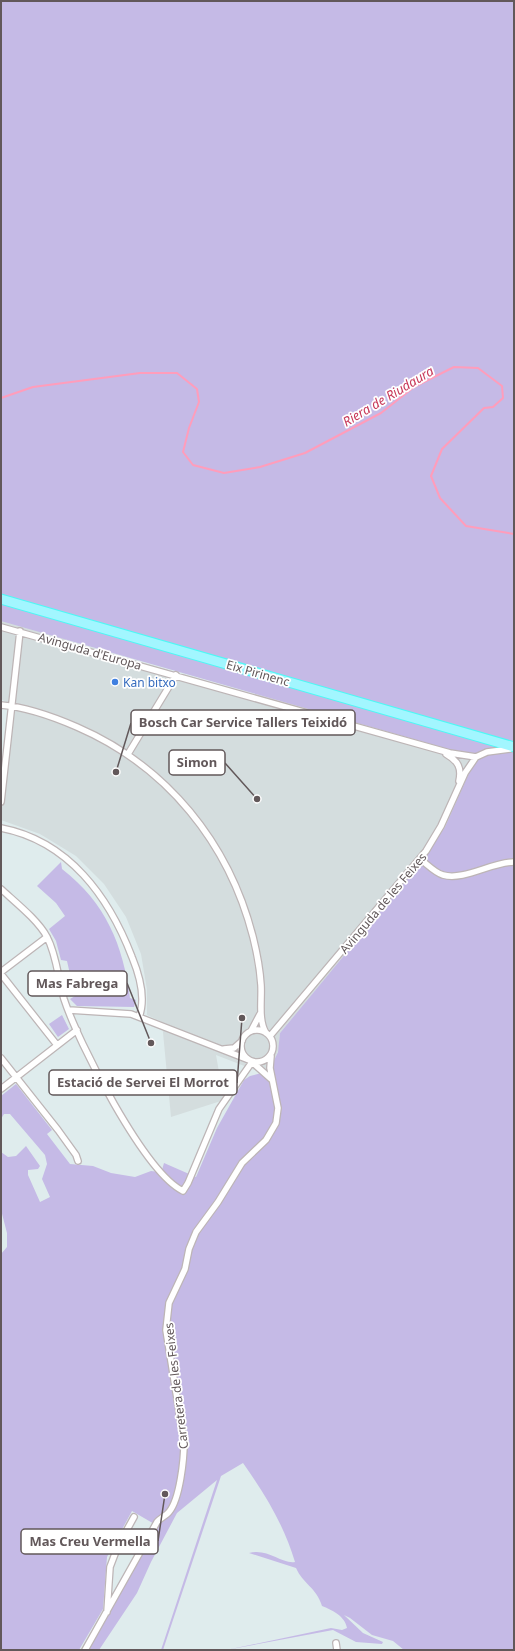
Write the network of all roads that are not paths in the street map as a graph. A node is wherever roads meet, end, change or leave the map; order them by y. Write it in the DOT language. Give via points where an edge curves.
graph roads {
  1 [pos="1,600"];
  2 [pos="1,627"];
  3 [pos="20,631"];
  4 [pos="176,675"];
  5 [pos="1,705"];
  6 [pos="12,707"];
  7 [pos="432,748"];
  8 [pos="514,748"];
  9 [pos="128,754"];
  10 [pos="476,757"];
  11 [pos="3,758"];
  12 [pos="457,790"];
  13 [pos="1,802"];
  14 [pos="1,828"];
  15 [pos="420,859"];
  16 [pos="514,862"];
  17 [pos="1,889"];
  18 [pos="47,937"];
  19 [pos="1,973"];
  20 [pos="262,1007"];
  21 [pos="69,1010"];
  22 [pos="139,1017"];
  23 [pos="77,1030"];
  24 [pos="251,1031"];
  25 [pos="268,1034"];
  26 [pos="242,1041"];
  27 [pos="58,1045"];
  28 [pos="218,1048"];
  29 [pos="271,1056"];
  30 [pos="1,1058"];
  31 [pos="251,1061"];
  32 [pos="16,1077"];
  33 [pos="272,1080"];
  34 [pos="1,1089"];
  35 [pos="78,1161"];
  36 [pos="134,1517"];
  37 [pos="107,1612"];
  38 [pos="336,1643"];
  39 [pos="84,1650"];
  40 [pos="337,1650"];
  1 -- 8 [label="main road, Eix Pirinenc"];
  2 -- 3 [label="street, Avinguda d'Europa"];
  3 -- 4 [label="street, Avinguda d'Europa"];
  3 -- 6 [label="street"];
  4 -- 7 [label="street, Avinguda d'Europa"];
  4 -- 9 [label="street"];
  5 -- 6 [label="street"];
  6 -- 9 [label="street" via="64,721"];
  6 -- 11 [label="street"];
  7 -- 10 [label="street, Avinguda d'Europa"];
  7 -- 12 [label="street, Avinguda d'Europa" via="456,761 460,771"];
  8 -- 10 [label="street" via="496,750"];
  9 -- 20 [label="street" via="180,799 210,838 228,869 254,939"];
  10 -- 12 [label="street, Avinguda de les Feixes"];
  11 -- 13 [label="street"];
  12 -- 15 [label="street, Avinguda de les Feixes" via="441,826"];
  14 -- 22 [label="street" via="24,834 66,858 108,904 121,928 137,969 142,996"];
  15 -- 16 [label="street" via="439,873 450,876 462,875 501,862"];
  15 -- 25 [label="street, Avinguda de les Feixes"];
  17 -- 18 [label="street"];
  18 -- 19 [label="street"];
  18 -- 21 [label="street"];
  19 -- 27 [label="street"];
  20 -- 24 [label="street"];
  20 -- 25 [label="street" via="262,1023"];
  21 -- 22 [label="street" via="121,1012"];
  21 -- 23 [label="street"];
  22 -- 28 [label="street"];
  23 -- 27 [label="street"];
  23 -- 31 [label="street" via="108,1092 155,1165 172,1186 182,1191 188,1183 219,1109"];
  24 -- 25 [label="street" via="259,1030"];
  24 -- 26 [label="street"];
  25 -- 29 [label="street" via="274,1048"];
  26 -- 28 [label="street" via="234,1048"];
  26 -- 31 [label="street" via="243,1054"];
  27 -- 32 [label="street"];
  28 -- 31 [label="street"];
  29 -- 31 [label="street" via="262,1062"];
  29 -- 33 [label="street, Carretera de les Feixes" via="269,1064"];
  30 -- 32 [label="street"];
  31 -- 33 [label="street"];
  32 -- 34 [label="street"];
  32 -- 35 [label="street" via="58,1130"];
  33 -- 37 [label="street, Carretera de les Feixes" via="278,1108 276,1124 266,1140 242,1163 196,1232 185,1269 169,1303 166,1330 184,1442 181,1475 172,1507 157,1522"];
  36 -- 37 [label="street" via="110,1567"];
  37 -- 39 [label="street, Carretera de les Feixes"];
  38 -- 40 [label="street"];
}
